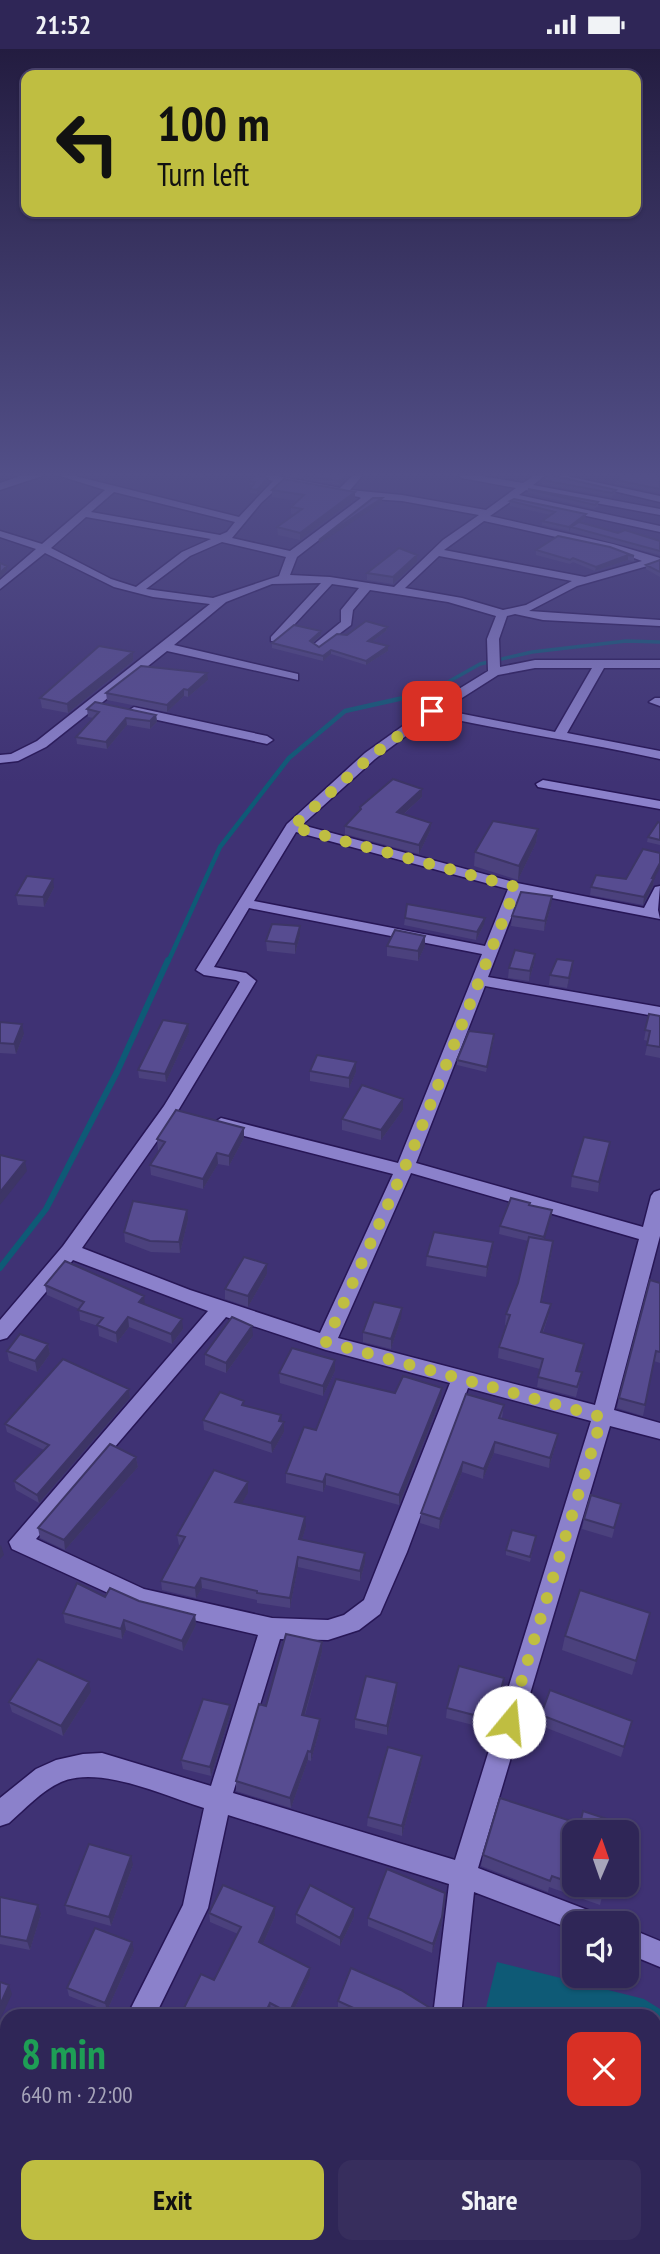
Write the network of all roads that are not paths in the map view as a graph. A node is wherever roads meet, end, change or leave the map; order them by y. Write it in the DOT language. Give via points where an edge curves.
graph roads {
  1 [pos="103,578"];
  2 [pos="153,578"];
  3 [pos="409,578"];
  4 [pos="574,578"];
  5 [pos="593,578"];
  6 [pos="283,579"];
  7 [pos="330,580"];
  8 [pos="585,580"];
  9 [pos="367,586"];
  10 [pos="137,590"];
  11 [pos="396,591"];
  12 [pos="220,602"];
  13 [pos="515,611"];
  14 [pos="502,614"];
  15 [pos="660,623"];
  16 [pos="275,639"];
  17 [pos="319,645"];
  18 [pos="167,647"];
  19 [pos="601,663"];
  20 [pos="660,664"];
  21 [pos="494,672"];
  22 [pos="293,677"];
  23 [pos="106,705"];
  24 [pos="432,711"];
  25 [pos="559,736"];
  26 [pos="267,740"];
  27 [pos="660,755"];
  28 [pos="0,759"];
  29 [pos="15,759"];
  30 [pos="0,771"];
  31 [pos="543,784"];
  32 [pos="660,805"];
  33 [pos="292,827"];
  34 [pos="516,887"];
  35 [pos="660,890"];
  36 [pos="244,903"];
  37 [pos="655,914"];
  38 [pos="490,951"];
  39 [pos="479,980"];
  40 [pos="660,1012"];
  41 [pos="209,1120"];
  42 [pos="405,1168"];
  43 [pos="660,1196"];
  44 [pos="655,1230"];
  45 [pos="70,1251"];
  46 [pos="222,1308"];
  47 [pos="0,1333"];
  48 [pos="326,1342"];
  49 [pos="462,1377"];
  50 [pos="602,1417"];
  51 [pos="660,1431"];
  52 [pos="272,1628"];
  53 [pos="219,1799"];
  54 [pos="0,1814"];
  55 [pos="463,1875"];
  56 [pos="562,1913"];
  57 [pos="639,1945"];
  58 [pos="660,1954"];
  59 [pos="144,2009"];
  60 [pos="448,2009"];
  1 -- 10 [label="street"];
  2 -- 10 [label="street"];
  3 -- 11 [label="street"];
  4 -- 8 [label="street"];
  5 -- 8 [label="street"];
  6 -- 7 [label="street"];
  6 -- 12 [label="street" via="258,583"];
  7 -- 9 [label="street"];
  7 -- 16 [label="street"];
  8 -- 13 [label="street"];
  9 -- 11 [label="street"];
  9 -- 17 [label="street" via="347,610 348,623"];
  10 -- 12 [label="street"];
  11 -- 14 [label="street"];
  12 -- 18 [label="street"];
  13 -- 14 [label="street"];
  13 -- 15 [label="street" via="543,617"];
  14 -- 21 [label="street" via="493,639"];
  18 -- 22 [label="street"];
  18 -- 23 [label="street"];
  19 -- 20 [label="street"];
  19 -- 21 [label="street" via="535,664"];
  19 -- 25 [label="street"];
  21 -- 24 [label="street"];
  23 -- 26 [label="street"];
  23 -- 29 [label="street"];
  24 -- 25 [label="street"];
  24 -- 33 [label="street" via="370,757"];
  25 -- 27 [label="street"];
  28 -- 29 [label="street"];
  29 -- 30 [label="street"];
  31 -- 32 [label="street"];
  33 -- 34 [label="street"];
  33 -- 36 [label="street"];
  34 -- 37 [label="street"];
  34 -- 38 [label="street"];
  35 -- 37 [label="street"];
  36 -- 38 [label="street"];
  36 -- 45 [label="street" via="204,970 248,981 177,1112"];
  38 -- 39 [label="street"];
  39 -- 40 [label="street"];
  39 -- 42 [label="street"];
  41 -- 42 [label="street"];
  42 -- 44 [label="street"];
  42 -- 48 [label="street"];
  43 -- 44 [label="street"];
  44 -- 50 [label="street"];
  45 -- 46 [label="street"];
  45 -- 47 [label="street"];
  46 -- 48 [label="street"];
  46 -- 52 [label="street" via="20,1542 141,1598"];
  48 -- 49 [label="street"];
  49 -- 50 [label="street"];
  49 -- 52 [label="street" via="372,1607 351,1623 328,1630"];
  50 -- 51 [label="street"];
  50 -- 55 [label="street"];
  52 -- 53 [label="street"];
  53 -- 54 [label="street" via="102,1765 80,1765 55,1770"];
  53 -- 55 [label="street"];
  53 -- 59 [label="street" via="195,1908"];
  55 -- 56 [label="street"];
  55 -- 60 [label="street"];
  57 -- 58 [label="street"];
}
